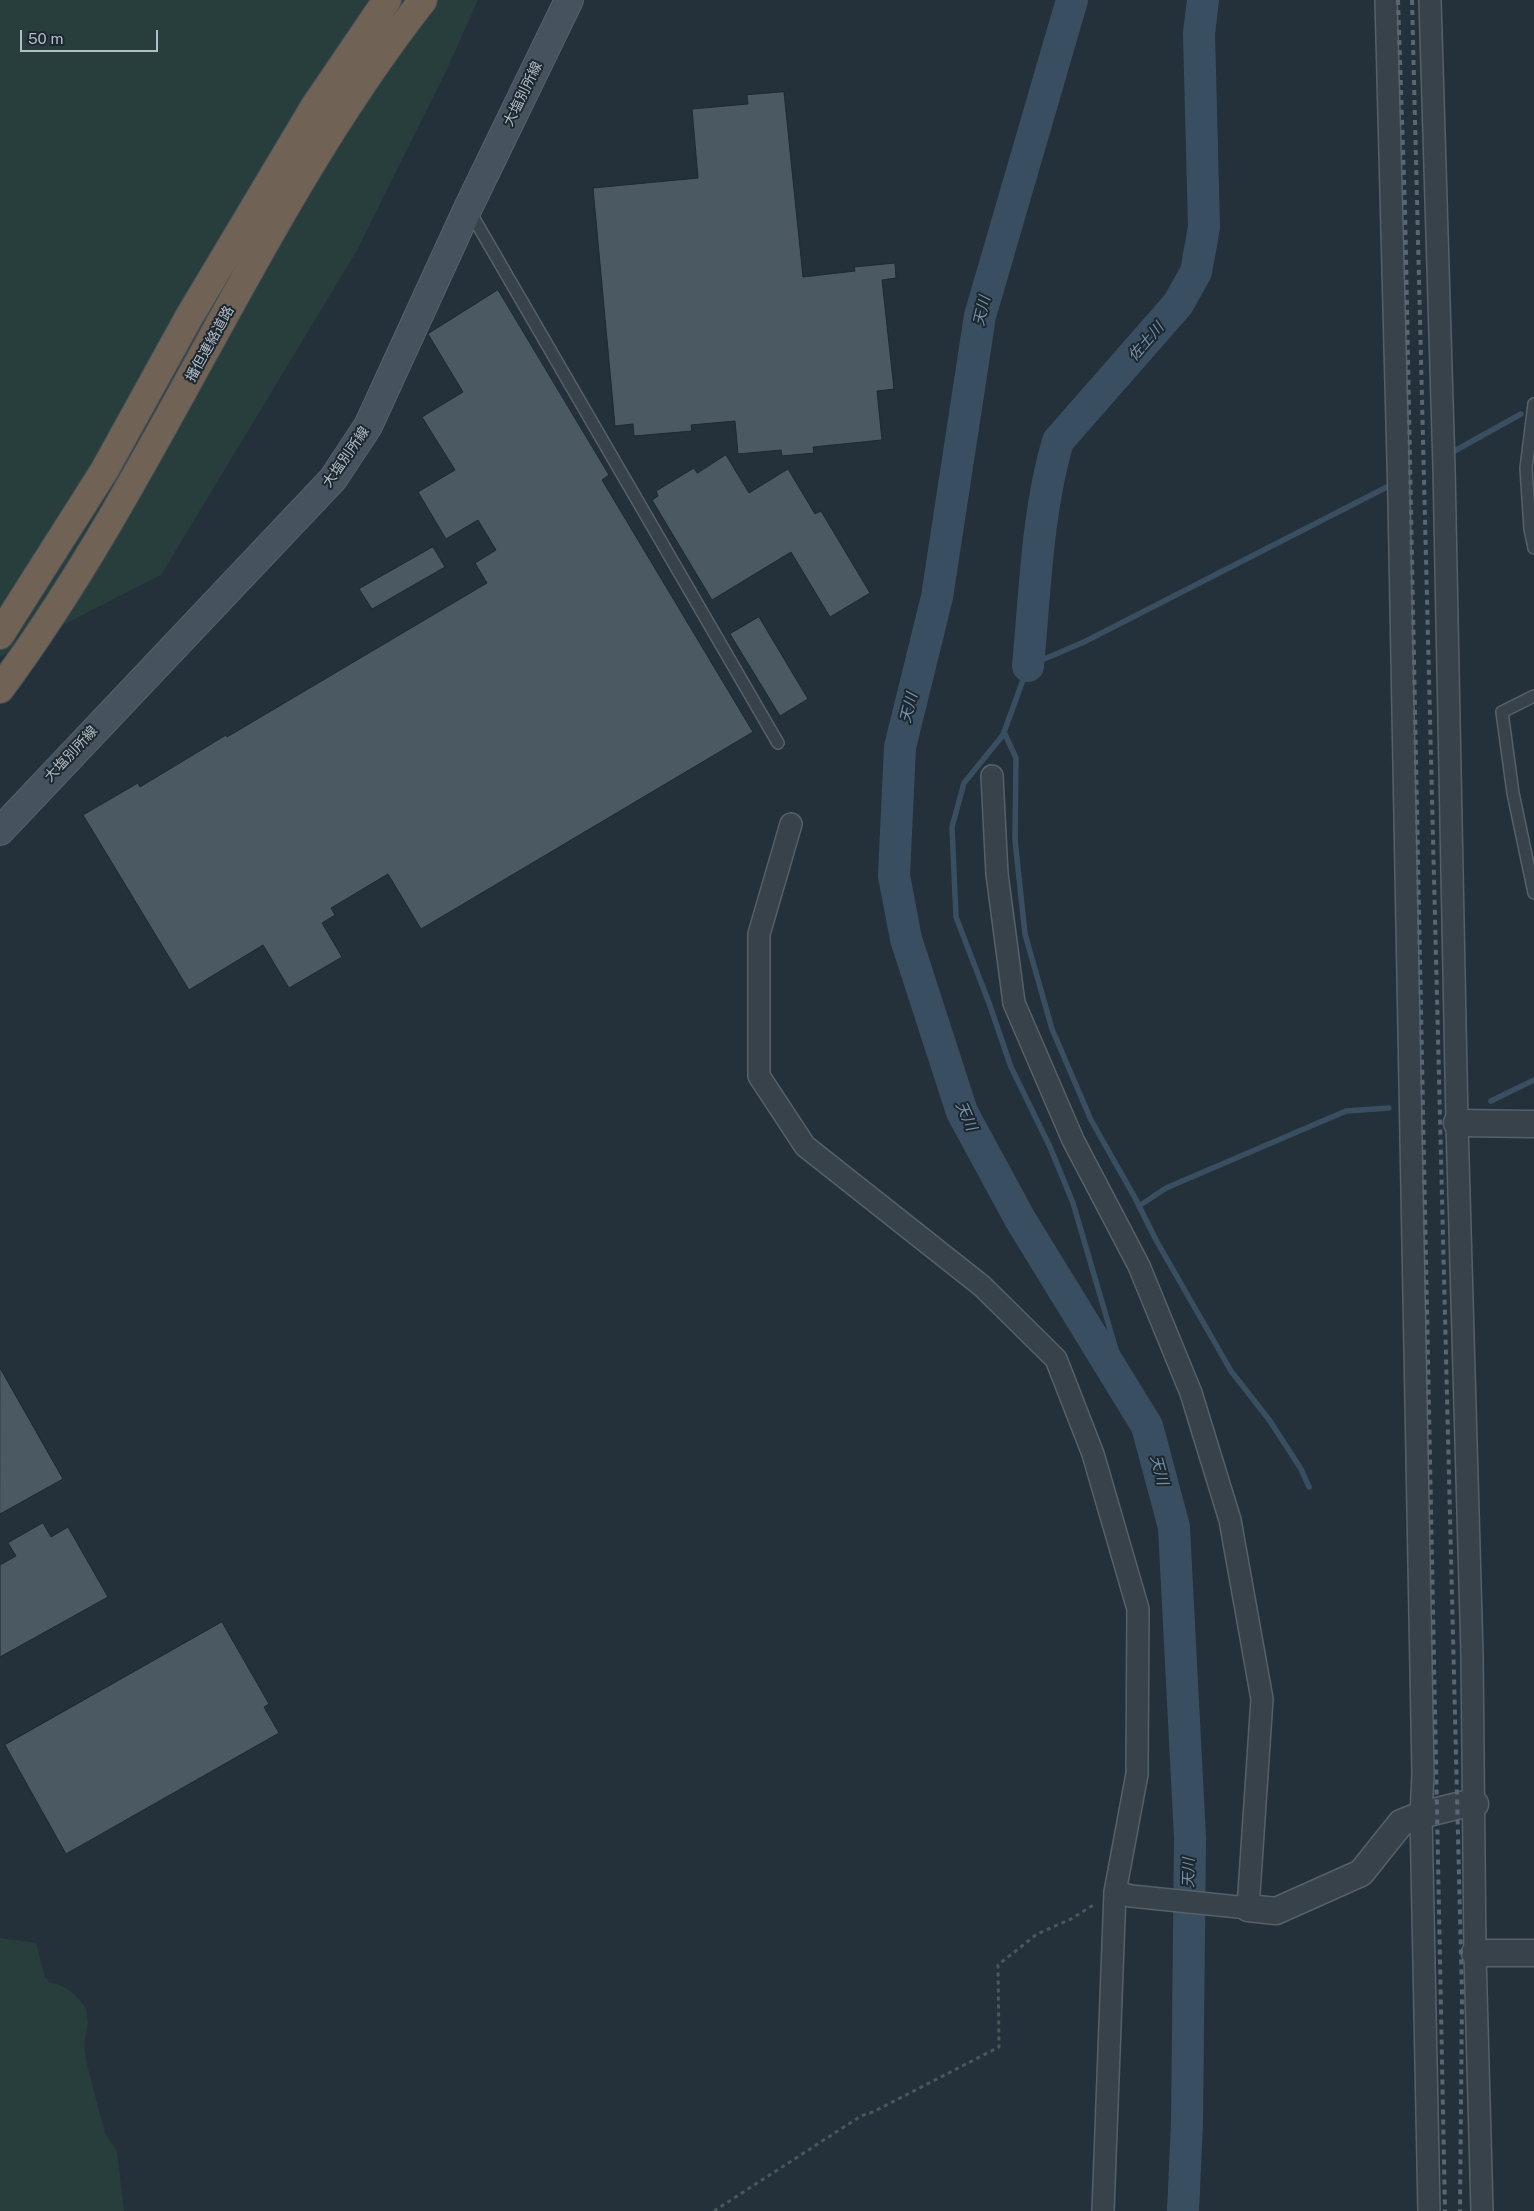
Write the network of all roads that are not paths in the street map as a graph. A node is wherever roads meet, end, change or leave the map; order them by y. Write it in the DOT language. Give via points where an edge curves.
graph roads {
  1 [pos="387,0"];
  2 [pos="422,0"];
  3 [pos="568,0"];
  4 [pos="1386,0"];
  5 [pos="1430,0"];
  6 [pos="468,208"];
  7 [pos="1534,404"];
  8 [pos="1534,548"];
  9 [pos="0,636"];
  10 [pos="0,690"];
  11 [pos="1534,696"];
  12 [pos="778,743"];
  13 [pos="992,776"];
  14 [pos="791,824"];
  15 [pos="0,830"];
  16 [pos="1534,893"];
  17 [pos="1457,1123"];
  18 [pos="1534,1124"];
  19 [pos="1475,1804"];
  20 [pos="1421,1815"];
  21 [pos="1123,1894"];
  22 [pos="1239,1907"];
  23 [pos="1475,1953"];
  24 [pos="1534,1953"];
  25 [pos="1103,2211"];
  26 [pos="1429,2211"];
  27 [pos="1482,2211"];
  1 -- 9 [label="highway" via="310,115 189,318 104,470"];
  2 -- 10 [label="highway, 播但連絡道路" via="391,41 294,192 108,522 32,646"];
  3 -- 6 [label="main road, 大塩別所線"];
  4 -- 20 [label="street" via="1399,500 1423,1764"];
  5 -- 17 [label="street" via="1444,478"];
  6 -- 12 [label="lane"];
  6 -- 15 [label="main road, 大塩別所線" via="368,426 333,479"];
  7 -- 8 [label="lane" via="1526,468"];
  11 -- 16 [label="lane" via="1502,712 1513,793"];
  13 -- 22 [label="street" via="997,874 1014,1003 1073,1140 1138,1266 1191,1392 1230,1520 1262,1699"];
  14 -- 21 [label="street" via="760,934 759,1076 805,1146 982,1286 1056,1359 1093,1454 1138,1609 1137,1774"];
  17 -- 18 [label="street"];
  17 -- 19 [label="street"];
  19 -- 20 [label="street"];
  19 -- 23 [label="street"];
  20 -- 22 [label="street" via="1401,1823 1361,1873 1276,1910"];
  20 -- 26 [label="street"];
  21 -- 22 [label="street"];
  21 -- 25 [label="street"];
  23 -- 24 [label="street"];
  23 -- 27 [label="street"];
}
